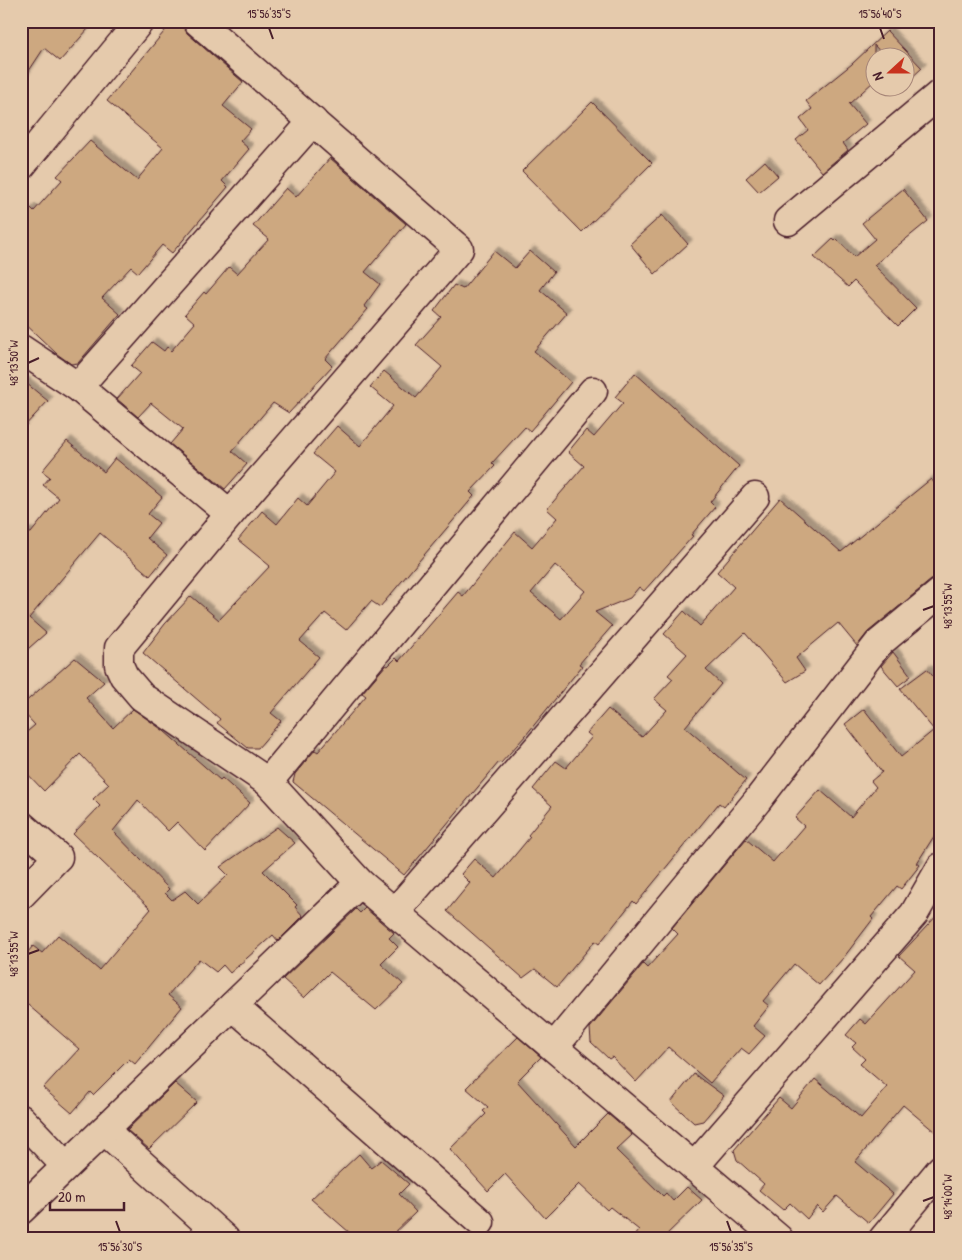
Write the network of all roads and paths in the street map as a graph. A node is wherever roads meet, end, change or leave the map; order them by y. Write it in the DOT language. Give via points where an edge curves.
graph roads {
  1 [pos="140,21"];
  2 [pos="197,21"];
  3 [pos="941,93"];
  4 [pos="312,121"];
  5 [pos="21,166"];
  6 [pos="788,221"];
  7 [pos="21,348"];
  8 [pos="78,387"];
  9 [pos="593,391"];
  10 [pos="755,497"];
  11 [pos="230,514"];
  12 [pos="941,592"];
  13 [pos="268,782"];
  14 [pos="21,825"];
  15 [pos="941,867"];
  16 [pos="360,883"];
  17 [pos="21,895"];
  18 [pos="395,912"];
  19 [pos="233,1006"];
  20 [pos="554,1047"];
  21 [pos="21,1119"];
  22 [pos="104,1130"];
  23 [pos="66,1166"];
  24 [pos="694,1166"];
  25 [pos="941,1169"];
  26 [pos="21,1210"];
  27 [pos="480,1222"];
  28 [pos="225,1239"];
  29 [pos="779,1239"];
  30 [pos="883,1239"];
  1 -- 5 [label="street"];
  2 -- 4 [label="street"];
  3 -- 6 [label="street"];
  4 -- 8 [label="street"];
  4 -- 11 [label="street" via="459,250"];
  7 -- 8 [label="street"];
  8 -- 11 [label="street"];
  9 -- 13 [label="street"];
  10 -- 18 [label="street"];
  11 -- 13 [label="street" via="119,648 119,665 142,697"];
  12 -- 20 [label="street" via="878,644 757,801"];
  13 -- 16 [label="street"];
  14 -- 17 [label="street" via="58,857"];
  15 -- 24 [label="street" via="914,914"];
  16 -- 18 [label="street"];
  16 -- 19 [label="street"];
  18 -- 20 [label="street"];
  19 -- 22 [label="street"];
  19 -- 27 [label="street"];
  20 -- 24 [label="street"];
  21 -- 23 [label="street"];
  22 -- 23 [label="street"];
  22 -- 28 [label="street"];
  23 -- 26 [label="street"];
  24 -- 29 [label="street"];
  25 -- 30 [label="street"];
}
